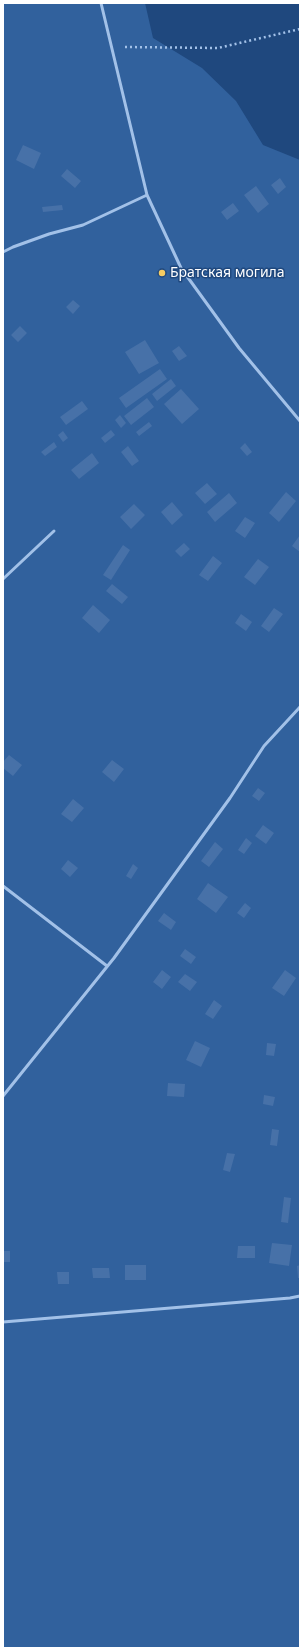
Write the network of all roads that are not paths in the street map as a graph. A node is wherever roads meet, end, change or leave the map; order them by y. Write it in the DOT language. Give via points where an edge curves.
graph roads {
  1 [pos="101,3"];
  2 [pos="147,195"];
  3 [pos="3,252"];
  4 [pos="300,421"];
  5 [pos="54,531"];
  6 [pos="3,580"];
  7 [pos="300,708"];
  8 [pos="3,886"];
  9 [pos="107,966"];
  10 [pos="3,1096"];
  11 [pos="300,1296"];
  12 [pos="3,1322"];
  1 -- 2 [label="lane"];
  2 -- 3 [label="lane" via="83,225 49,234"];
  2 -- 4 [label="lane" via="181,268 239,348"];
  5 -- 6 [label="lane"];
  7 -- 9 [label="lane" via="264,746 230,798"];
  8 -- 9 [label="lane"];
  9 -- 10 [label="lane"];
  11 -- 12 [label="lane"];
}
